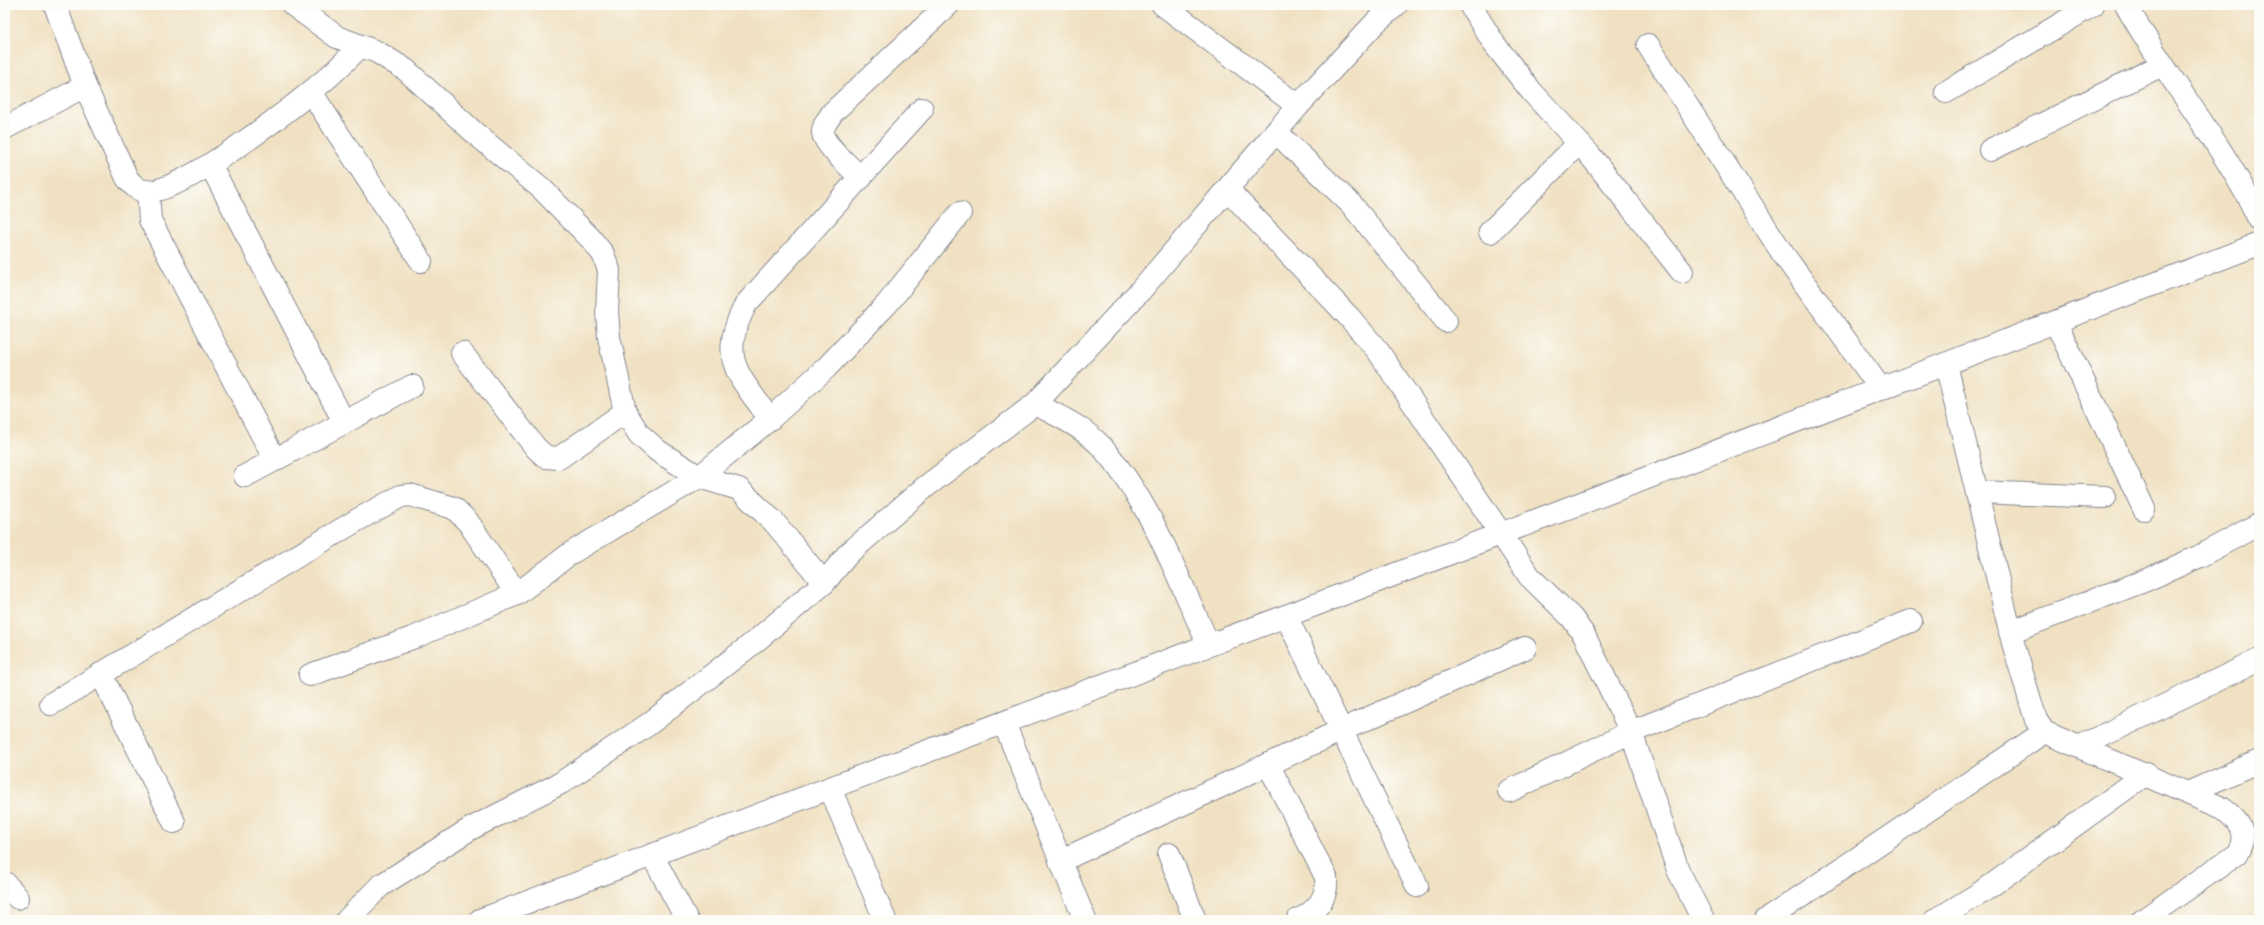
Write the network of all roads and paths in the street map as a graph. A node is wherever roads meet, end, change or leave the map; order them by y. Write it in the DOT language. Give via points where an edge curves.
graph roads {
  1 [pos="55,5"];
  2 [pos="293,5"];
  3 [pos="948,5"];
  4 [pos="1163,5"];
  5 [pos="1396,5"];
  6 [pos="1470,5"];
  7 [pos="2093,5"];
  8 [pos="2126,5"];
  9 [pos="1648,45"];
  10 [pos="360,47"];
  11 [pos="2162,64"];
  12 [pos="85,86"];
  13 [pos="311,92"];
  14 [pos="1946,92"];
  15 [pos="1298,106"];
  16 [pos="922,109"];
  17 [pos="5,128"];
  18 [pos="1276,132"];
  19 [pos="1579,143"];
  20 [pos="1990,150"];
  21 [pos="211,166"];
  22 [pos="861,178"];
  23 [pos="1228,190"];
  24 [pos="148,192"];
  25 [pos="960,213"];
  26 [pos="2259,220"];
  27 [pos="1490,232"];
  28 [pos="2259,244"];
  29 [pos="421,261"];
  30 [pos="1682,272"];
  31 [pos="1446,321"];
  32 [pos="2056,323"];
  33 [pos="462,353"];
  34 [pos="1946,364"];
  35 [pos="412,386"];
  36 [pos="1882,389"];
  37 [pos="1035,404"];
  38 [pos="625,412"];
  39 [pos="770,419"];
  40 [pos="344,422"];
  41 [pos="275,460"];
  42 [pos="245,476"];
  43 [pos="698,477"];
  44 [pos="1977,492"];
  45 [pos="2105,497"];
  46 [pos="2144,509"];
  47 [pos="2259,524"];
  48 [pos="1500,533"];
  49 [pos="824,583"];
  50 [pos="517,594"];
  51 [pos="1286,616"];
  52 [pos="1911,621"];
  53 [pos="2010,632"];
  54 [pos="1209,645"];
  55 [pos="1525,648"];
  56 [pos="2259,660"];
  57 [pos="101,674"];
  58 [pos="310,675"];
  59 [pos="51,704"];
  60 [pos="1004,723"];
  61 [pos="1342,730"];
  62 [pos="1631,732"];
  63 [pos="2044,732"];
  64 [pos="2081,746"];
  65 [pos="2259,761"];
  66 [pos="1268,764"];
  67 [pos="2146,774"];
  68 [pos="830,788"];
  69 [pos="1509,791"];
  70 [pos="2188,793"];
  71 [pos="174,822"];
  72 [pos="1169,854"];
  73 [pos="652,855"];
  74 [pos="1060,861"];
  75 [pos="1417,886"];
  76 [pos="492,918"];
  77 [pos="347,920"];
  78 [pos="687,920"];
  79 [pos="885,920"];
  80 [pos="1085,920"];
  81 [pos="1194,920"];
  82 [pos="1298,920"];
  83 [pos="1703,920"];
  84 [pos="1766,920"];
  85 [pos="1936,920"];
  86 [pos="2143,920"];
  1 -- 12 [label="street"];
  2 -- 10 [label="street" via="337,37"];
  3 -- 22 [label="street" via="833,112 825,124 822,133 826,142"];
  4 -- 15 [label="street"];
  5 -- 15 [label="street" via="1376,22"];
  6 -- 19 [label="street" via="1500,51 1532,92"];
  7 -- 14 [label="street"];
  8 -- 11 [label="street"];
  9 -- 36 [label="street" via="1783,254"];
  10 -- 13 [label="street"];
  10 -- 38 [label="street" via="377,52 406,70 477,135 541,188 603,254 609,270 609,336"];
  11 -- 20 [label="street"];
  11 -- 26 [label="street" via="2202,121"];
  12 -- 17 [label="street"];
  12 -- 24 [label="street" via="127,178 136,189"];
  13 -- 21 [label="street"];
  13 -- 29 [label="street"];
  15 -- 18 [label="street"];
  16 -- 22 [label="street"];
  18 -- 23 [label="street"];
  18 -- 31 [label="street" via="1351,204"];
  19 -- 27 [label="street"];
  19 -- 30 [label="street"];
  21 -- 24 [label="street" via="172,185"];
  21 -- 40 [label="street"];
  22 -- 39 [label="street" via="746,304 736,322 731,340 733,361 744,383"];
  23 -- 37 [label="street" via="1140,291"];
  23 -- 48 [label="street" via="1378,351"];
  24 -- 41 [label="street" via="150,220"];
  25 -- 39 [label="street" via="887,304 827,367"];
  28 -- 32 [label="street"];
  32 -- 34 [label="street"];
  32 -- 46 [label="street"];
  33 -- 38 [label="street" via="536,448 546,457 559,458"];
  34 -- 36 [label="street"];
  34 -- 44 [label="street"];
  35 -- 40 [label="street"];
  36 -- 48 [label="street"];
  37 -- 49 [label="street" via="924,488 848,554"];
  37 -- 54 [label="street" via="1068,420 1100,445 1136,492 1162,540"];
  38 -- 43 [label="street" via="639,434 658,451"];
  39 -- 43 [label="street"];
  40 -- 41 [label="street"];
  41 -- 42 [label="street"];
  43 -- 49 [label="street" via="739,489 774,522"];
  43 -- 50 [label="street" via="571,553"];
  44 -- 45 [label="street"];
  44 -- 53 [label="street"];
  47 -- 53 [label="street" via="2198,557"];
  48 -- 51 [label="street"];
  48 -- 62 [label="street" via="1530,577 1572,618 1584,636"];
  49 -- 77 [label="street" via="757,640 649,724 561,783 470,829 380,886"];
  50 -- 57 [label="street" via="468,522 454,508 410,495 401,496 358,519"];
  50 -- 58 [label="street" via="415,637"];
  51 -- 54 [label="street"];
  51 -- 61 [label="street"];
  52 -- 62 [label="street"];
  53 -- 63 [label="street" via="2031,706"];
  54 -- 60 [label="street"];
  55 -- 61 [label="street"];
  56 -- 64 [label="street"];
  57 -- 59 [label="street"];
  57 -- 71 [label="street"];
  60 -- 68 [label="street"];
  60 -- 74 [label="street"];
  61 -- 66 [label="street"];
  61 -- 75 [label="street"];
  62 -- 69 [label="street"];
  62 -- 83 [label="street" via="1678,870"];
  63 -- 64 [label="street"];
  63 -- 84 [label="street"];
  64 -- 67 [label="street"];
  65 -- 70 [label="street"];
  66 -- 74 [label="street"];
  66 -- 82 [label="street" via="1326,877 1324,899 1308,915"];
  67 -- 70 [label="street"];
  67 -- 85 [label="street" via="1985,890"];
  68 -- 73 [label="street"];
  68 -- 79 [label="street"];
  70 -- 86 [label="street" via="2222,808 2237,820 2243,836 2242,846 2237,854"];
  72 -- 81 [label="street"];
  73 -- 76 [label="street"];
  73 -- 78 [label="street"];
  74 -- 80 [label="street"];
}
